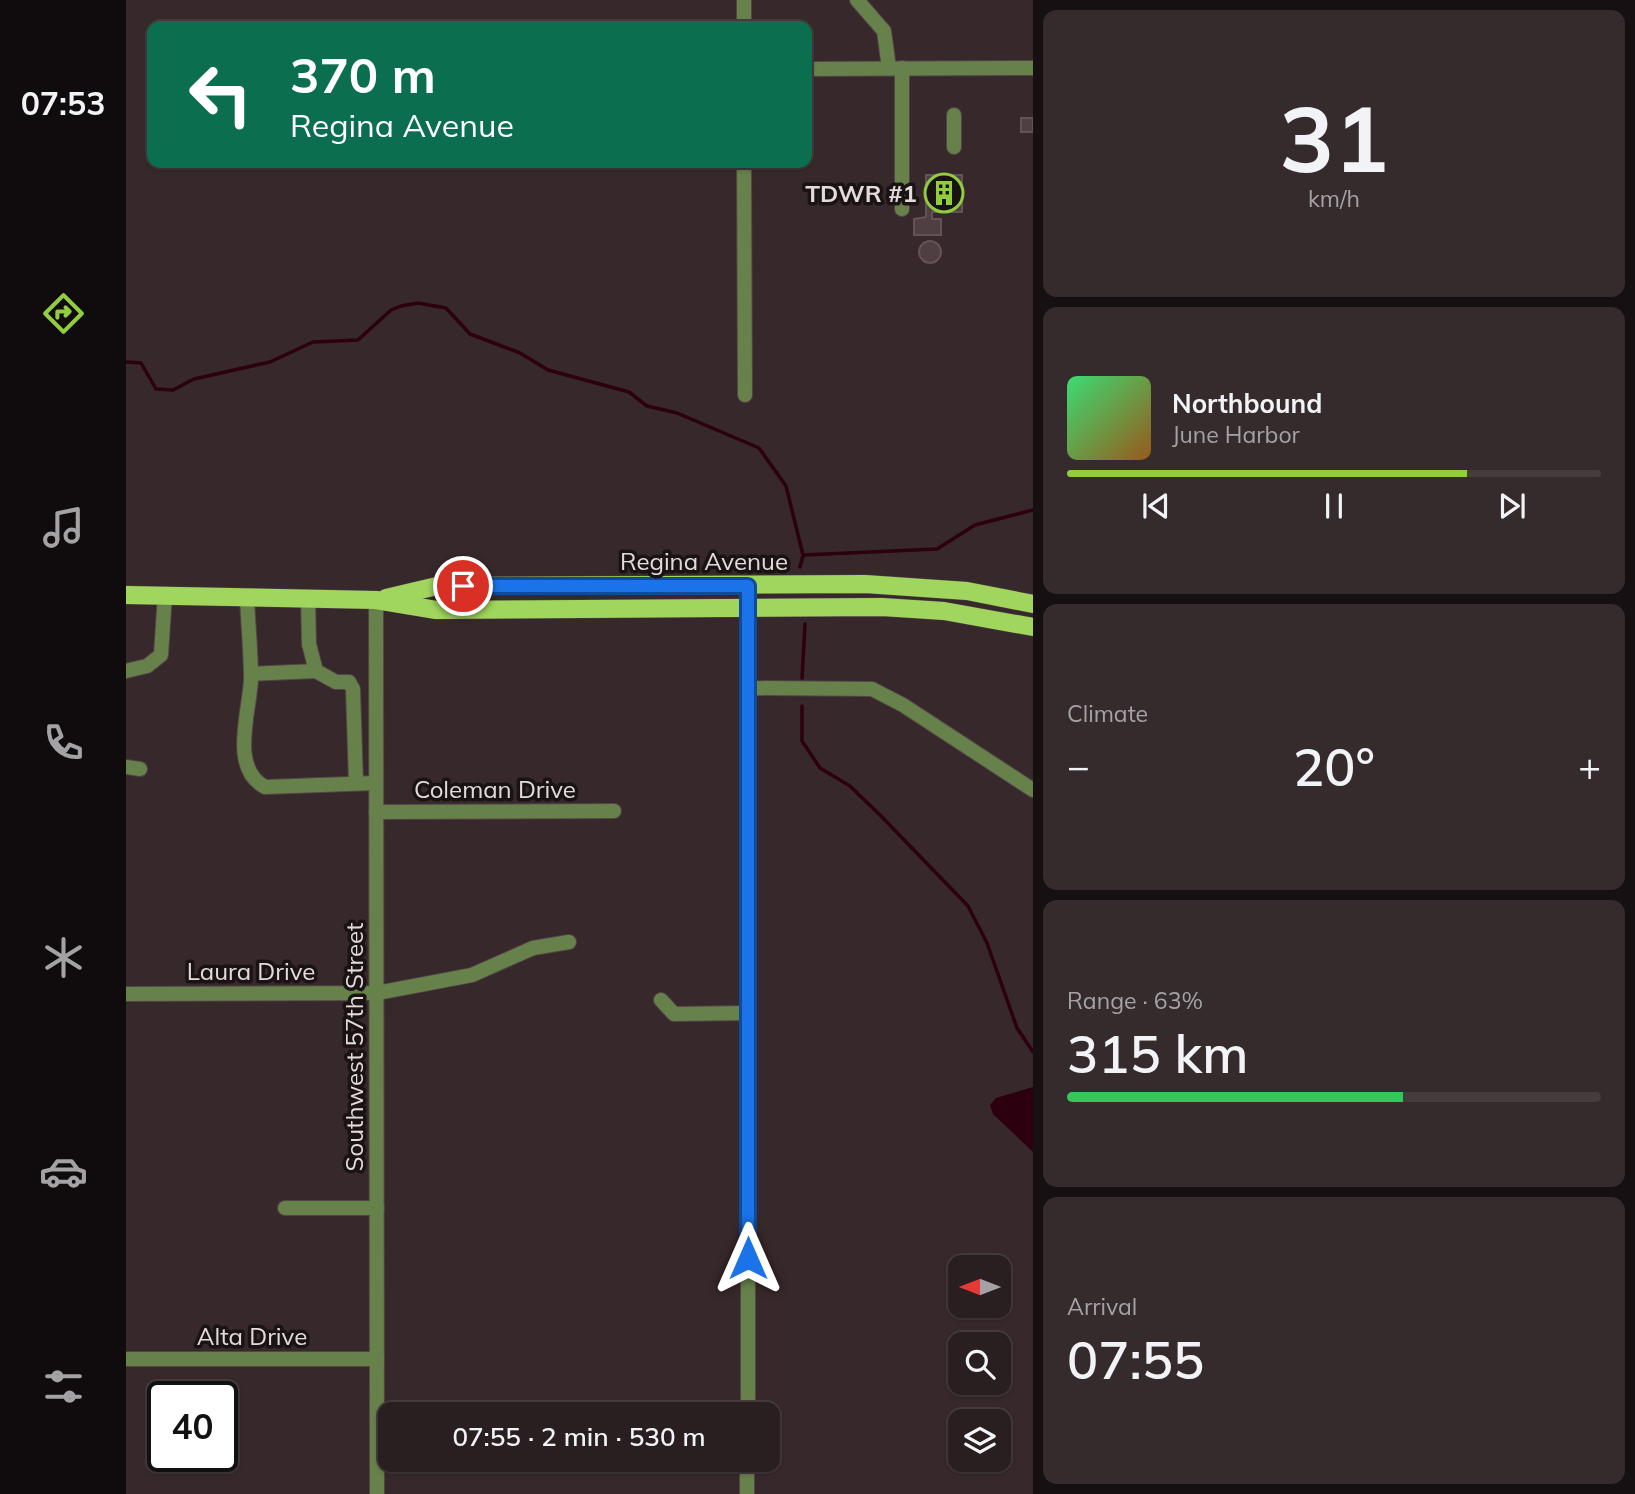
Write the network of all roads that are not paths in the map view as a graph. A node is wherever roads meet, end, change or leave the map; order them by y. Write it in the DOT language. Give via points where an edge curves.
graph roads {
  1 [pos="744,0"];
  2 [pos="858,0"];
  3 [pos="744,21"];
  4 [pos="896,68"];
  5 [pos="1033,68"];
  6 [pos="812,69"];
  7 [pos="954,114"];
  8 [pos="954,147"];
  9 [pos="744,168"];
  10 [pos="902,209"];
  11 [pos="745,395"];
  12 [pos="748,586"];
  13 [pos="165,594"];
  14 [pos="126,595"];
  15 [pos="247,597"];
  16 [pos="308,598"];
  17 [pos="376,600"];
  18 [pos="1033,604"];
  19 [pos="749,608"];
  20 [pos="1033,627"];
  21 [pos="126,671"];
  22 [pos="316,671"];
  23 [pos="251,674"];
  24 [pos="748,688"];
  25 [pos="376,700"];
  26 [pos="354,701"];
  27 [pos="376,736"];
  28 [pos="355,737"];
  29 [pos="356,783"];
  30 [pos="376,783"];
  31 [pos="1033,790"];
  32 [pos="614,811"];
  33 [pos="376,812"];
  34 [pos="569,942"];
  35 [pos="377,993"];
  36 [pos="126,994"];
  37 [pos="661,1000"];
  38 [pos="748,1013"];
  39 [pos="285,1208"];
  40 [pos="377,1208"];
  41 [pos="126,1359"];
  42 [pos="377,1359"];
  43 [pos="747,1402"];
  44 [pos="747,1472"];
  45 [pos="377,1494"];
  46 [pos="747,1494"];
  1 -- 3 [label="street"];
  2 -- 4 [label="street" via="884,31"];
  4 -- 5 [label="street"];
  4 -- 6 [label="street"];
  4 -- 10 [label="street"];
  7 -- 8 [label="street"];
  9 -- 11 [label="street"];
  12 -- 17 [label="main road, Regina Avenue" via="437,586"];
  12 -- 18 [label="main road, Regina Avenue" via="909,587"];
  12 -- 19 [label="street"];
  13 -- 14 [label="main road, Regina Avenue"];
  13 -- 15 [label="main road, Regina Avenue"];
  13 -- 21 [label="street" via="161,655 147,666"];
  15 -- 16 [label="main road, Regina Avenue"];
  15 -- 23 [label="street"];
  16 -- 17 [label="main road, Regina Avenue"];
  16 -- 22 [label="street" via="309,643"];
  17 -- 19 [label="main road, Regina Avenue" via="436,610"];
  17 -- 25 [label="street, Southwest 57th Street"];
  19 -- 20 [label="main road, Regina Avenue" via="944,611"];
  19 -- 24 [label="street"];
  22 -- 23 [label="street"];
  22 -- 26 [label="street" via="336,682 349,682"];
  23 -- 29 [label="street" via="245,744 251,775 258,783 281,787"];
  24 -- 31 [label="street" via="872,689"];
  24 -- 38 [label="street"];
  25 -- 26 [label="street"];
  25 -- 27 [label="street, Southwest 57th Street"];
  26 -- 28 [label="street"];
  27 -- 28 [label="street"];
  27 -- 30 [label="street, Southwest 57th Street"];
  28 -- 29 [label="street"];
  29 -- 30 [label="street"];
  30 -- 33 [label="street, Southwest 57th Street"];
  32 -- 33 [label="street, Coleman Drive"];
  33 -- 35 [label="street, Southwest 57th Street"];
  34 -- 35 [label="street, Laura Drive" via="533,948 472,975"];
  35 -- 36 [label="street, Laura Drive"];
  35 -- 40 [label="street, Southwest 57th Street"];
  37 -- 38 [label="street" via="674,1014"];
  38 -- 43 [label="street"];
  39 -- 40 [label="street"];
  40 -- 42 [label="street, Southwest 57th Street"];
  41 -- 42 [label="street, Alta Drive"];
  42 -- 45 [label="street, Southwest 57th Street"];
  44 -- 46 [label="street"];
}
